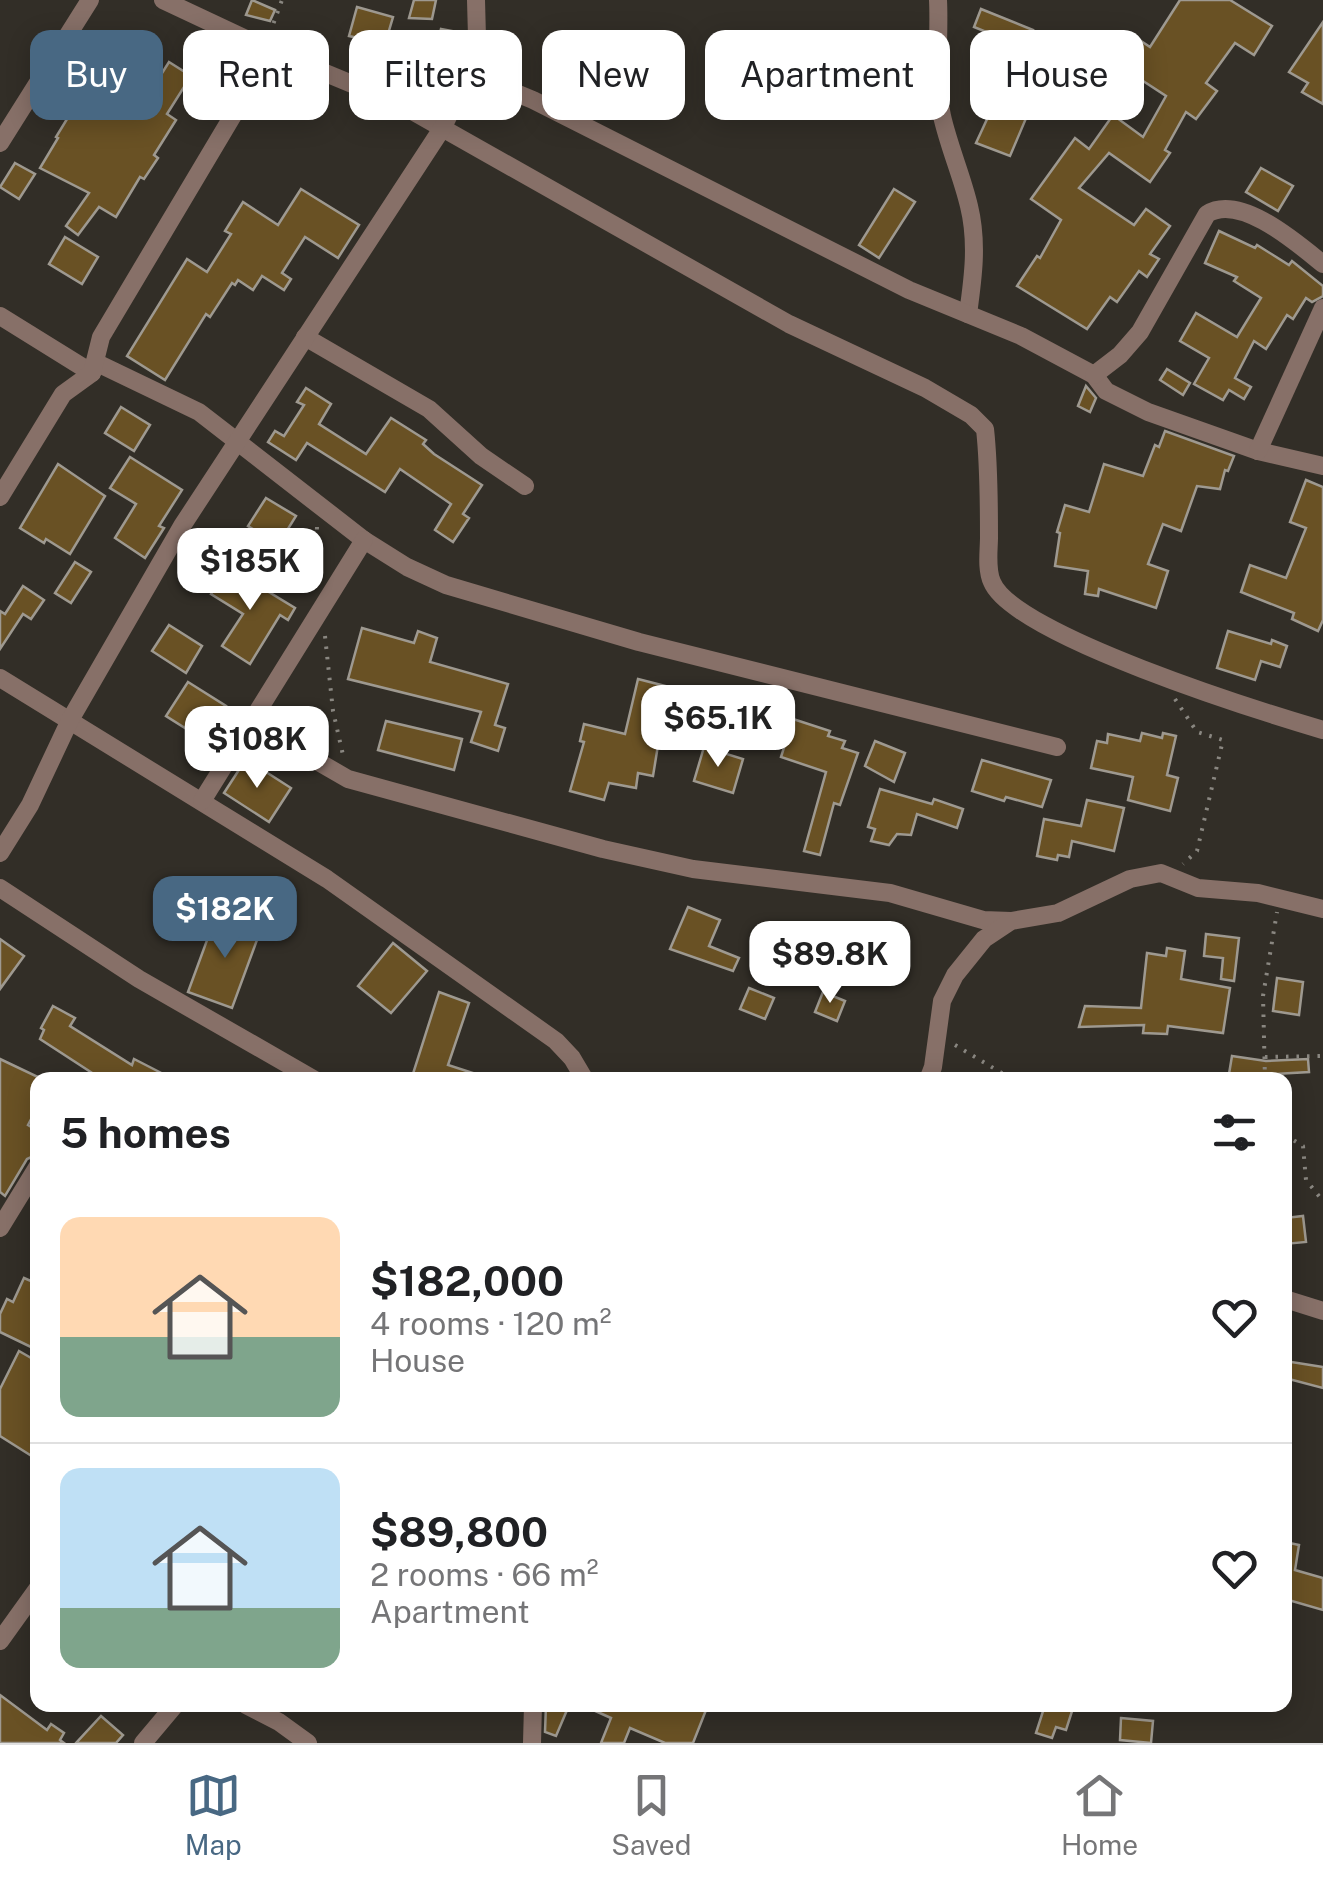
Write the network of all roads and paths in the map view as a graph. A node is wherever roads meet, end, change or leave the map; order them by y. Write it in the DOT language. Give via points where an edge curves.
graph roads {
  1 [pos="90,0"];
  2 [pos="163,0"];
  3 [pos="282,0"];
  4 [pos="476,0"];
  5 [pos="938,0"];
  6 [pos="226,30"];
  7 [pos="271,30"];
  8 [pos="477,30"];
  9 [pos="329,75"];
  10 [pos="522,96"];
  11 [pos="230,120"];
  12 [pos="445,120"];
  13 [pos="442,126"];
  14 [pos="0,143"];
  15 [pos="1323,264"];
  16 [pos="1323,308"];
  17 [pos="968,314"];
  18 [pos="0,316"];
  19 [pos="305,337"];
  20 [pos="94,368"];
  21 [pos="1094,375"];
  22 [pos="240,442"];
  23 [pos="1258,451"];
  24 [pos="1323,466"];
  25 [pos="525,486"];
  26 [pos="0,497"];
  27 [pos="318,506"];
  28 [pos="364,540"];
  29 [pos="324,606"];
  30 [pos="0,678"];
  31 [pos="1169,694"];
  32 [pos="70,720"];
  33 [pos="251,723"];
  34 [pos="1323,730"];
  35 [pos="1057,748"];
  36 [pos="348,779"];
  37 [pos="202,801"];
  38 [pos="0,853"];
  39 [pos="1161,872"];
  40 [pos="0,888"];
  41 [pos="1279,898"];
  42 [pos="1323,909"];
  43 [pos="1011,921"];
  44 [pos="937,1036"];
  45 [pos="1323,1056"];
  46 [pos="1265,1057"];
  47 [pos="302,1072"];
  48 [pos="580,1072"];
  49 [pos="932,1072"];
  50 [pos="1000,1072"];
  51 [pos="1265,1072"];
  52 [pos="1292,1140"];
  53 [pos="30,1179"];
  54 [pos="1323,1202"];
  55 [pos="0,1228"];
  56 [pos="1292,1301"];
  57 [pos="1323,1312"];
  58 [pos="30,1599"];
  59 [pos="0,1641"];
  60 [pos="168,1712"];
  61 [pos="260,1712"];
  62 [pos="534,1712"];
  63 [pos="142,1743"];
  64 [pos="308,1743"];
  65 [pos="532,1743"];
  1 -- 14 [label="street"];
  2 -- 6 [label="street"];
  3 -- 7 [label="path"];
  4 -- 8 [label="street"];
  5 -- 17 [label="street" via="942,118 974,242"];
  9 -- 13 [label="street"];
  10 -- 17 [label="street"];
  11 -- 20 [label="street" via="100,337"];
  12 -- 13 [label="street"];
  13 -- 19 [label="street"];
  13 -- 34 [label="street" via="789,324 971,415 985,429 990,579 1025,616 1216,698"];
  15 -- 21 [label="street" via="1254,216 1213,209 1140,332"];
  16 -- 23 [label="street"];
  17 -- 21 [label="street"];
  18 -- 20 [label="street"];
  19 -- 22 [label="street"];
  19 -- 25 [label="street" via="429,409"];
  20 -- 22 [label="street" via="199,412"];
  20 -- 26 [label="street" via="62,394"];
  21 -- 23 [label="street" via="1106,391 1148,412"];
  22 -- 27 [label="street"];
  22 -- 32 [label="street" via="182,526"];
  23 -- 24 [label="street"];
  27 -- 28 [label="street"];
  27 -- 29 [label="path"];
  28 -- 29 [label="street"];
  28 -- 35 [label="street" via="446,586"];
  29 -- 33 [label="street"];
  29 -- 36 [label="path" via="327,669"];
  30 -- 32 [label="street"];
  31 -- 39 [label="path" via="1197,732 1223,741 1196,855"];
  32 -- 37 [label="street"];
  32 -- 38 [label="street"];
  33 -- 36 [label="street"];
  33 -- 37 [label="street"];
  36 -- 43 [label="street" via="603,850 693,869 890,893 983,920"];
  37 -- 48 [label="street" via="327,878 556,1041"];
  39 -- 41 [label="street" via="1198,888"];
  39 -- 43 [label="street" via="1058,912"];
  40 -- 47 [label="street" via="139,979"];
  41 -- 42 [label="street"];
  41 -- 46 [label="path" via="1264,996"];
  43 -- 44 [label="street" via="984,938 956,976 942,1002"];
  44 -- 49 [label="street"];
  44 -- 50 [label="path"];
  45 -- 46 [label="path"];
  46 -- 51 [label="path"];
  52 -- 54 [label="path" via="1302,1146 1306,1180"];
  53 -- 55 [label="street"];
  56 -- 57 [label="street"];
  58 -- 59 [label="street"];
  60 -- 63 [label="street"];
  61 -- 64 [label="street"];
  62 -- 65 [label="street"];
}
